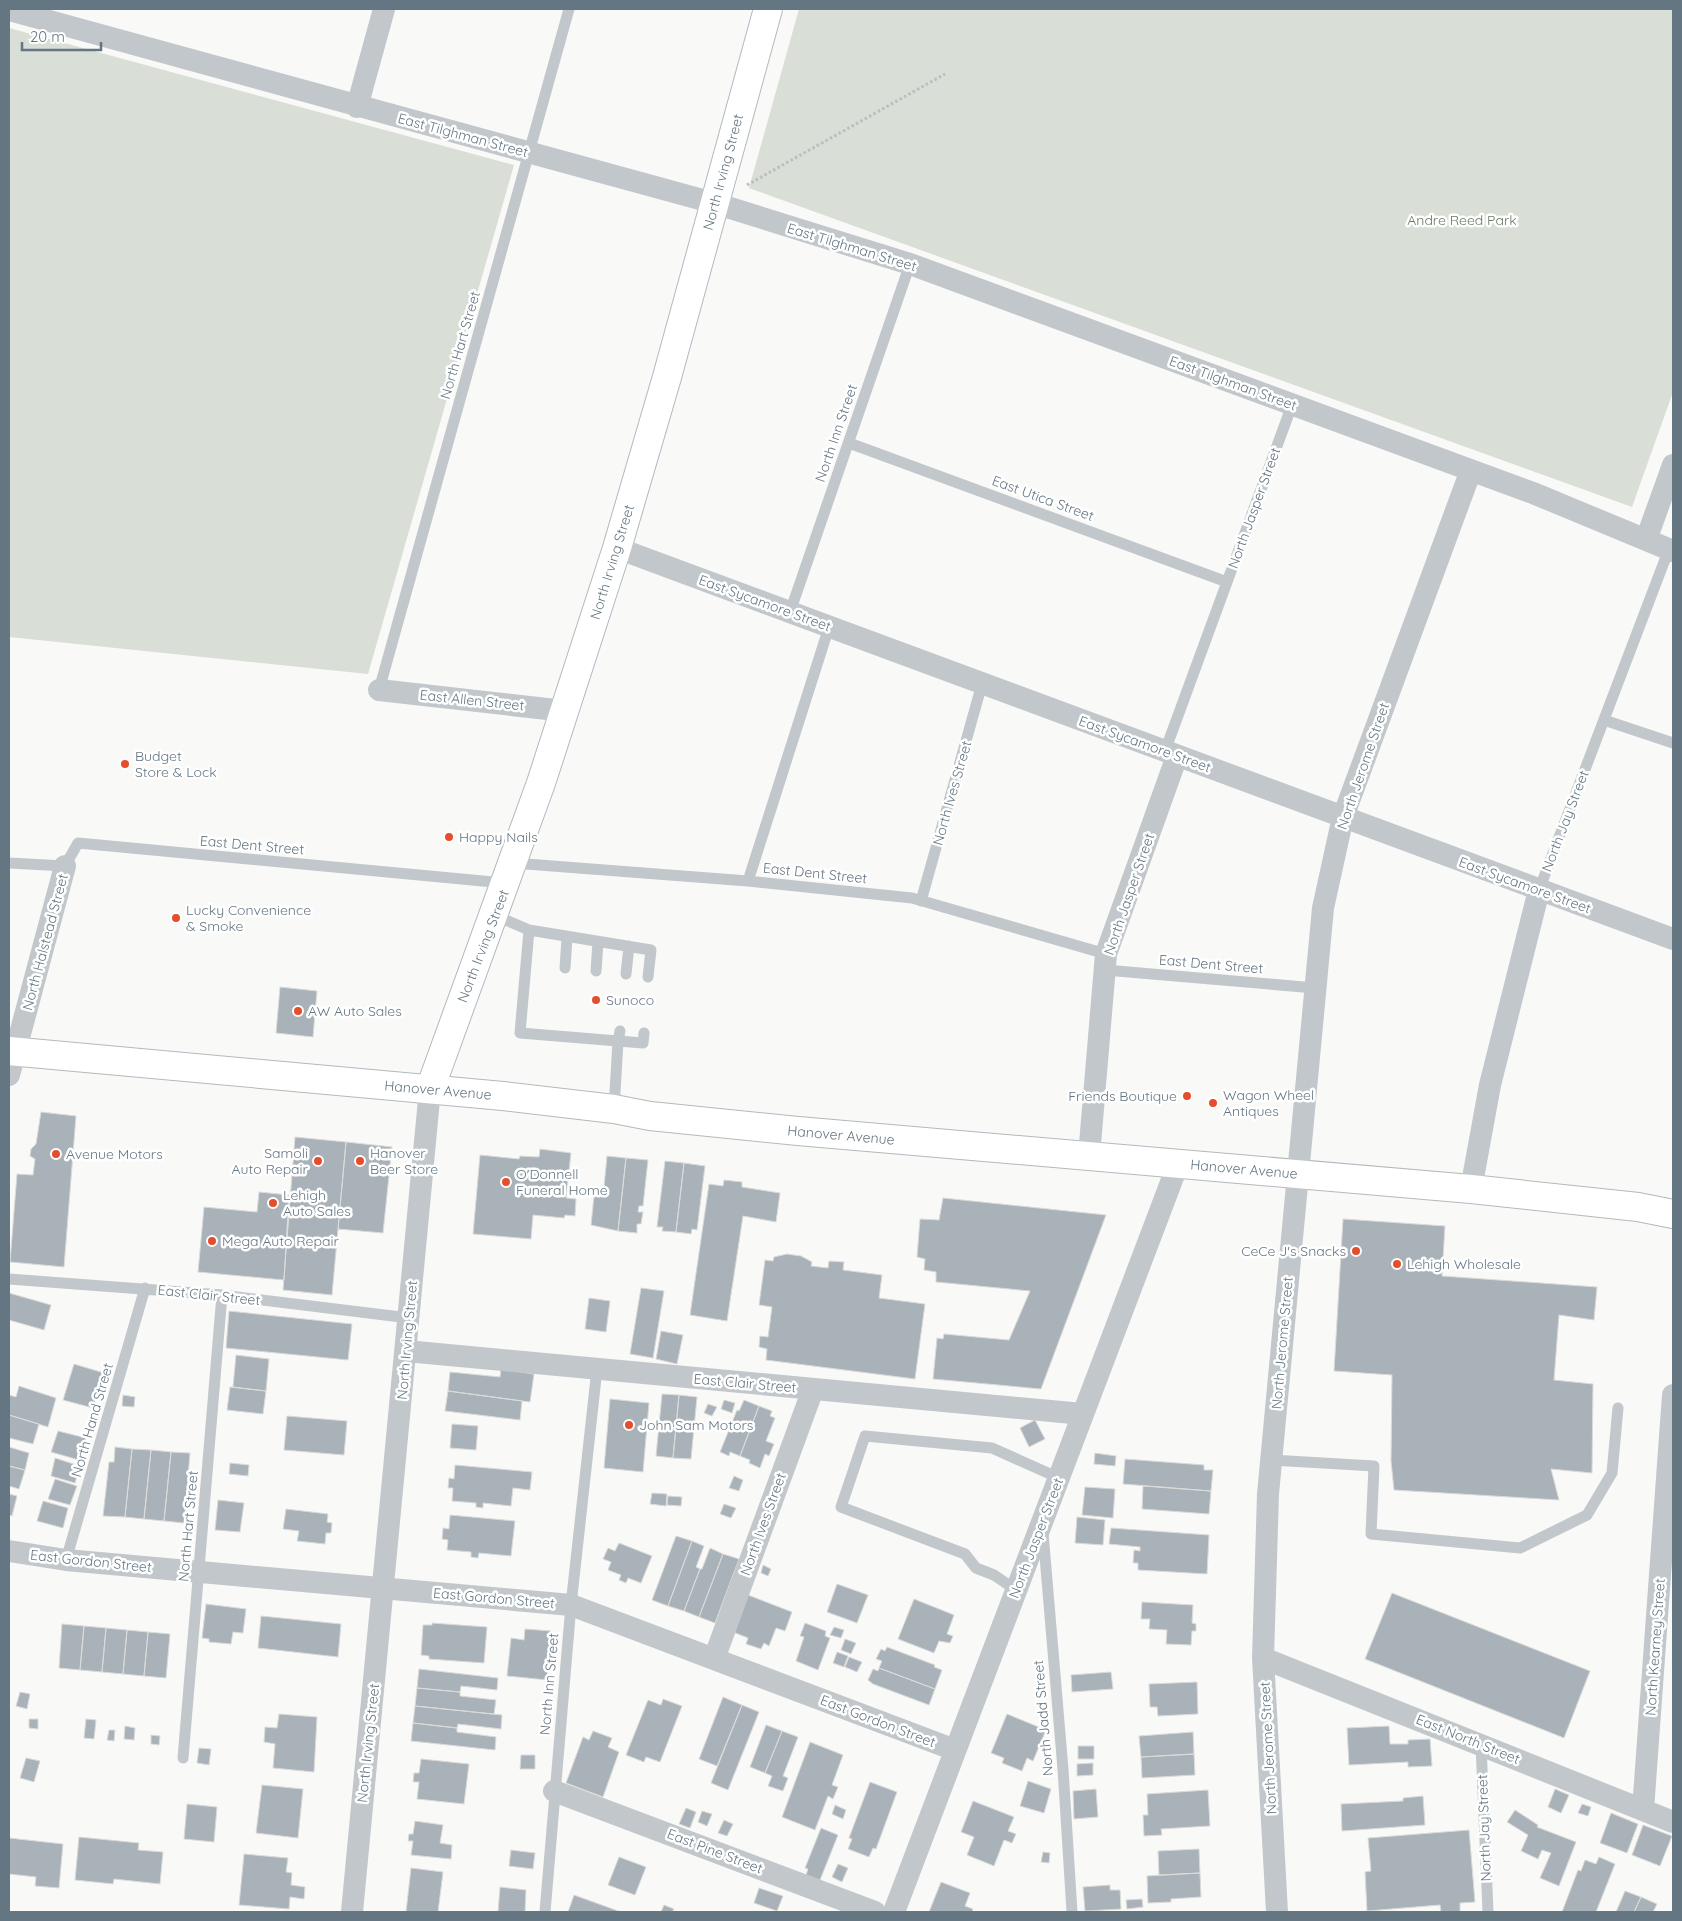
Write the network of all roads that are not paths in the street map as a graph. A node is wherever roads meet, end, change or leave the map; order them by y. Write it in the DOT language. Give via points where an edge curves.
graph roads {
  1 [pos="384,9"];
  2 [pos="569,9"];
  3 [pos="768,9"];
  4 [pos="9,10"];
  5 [pos="357,107"];
  6 [pos="530,154"];
  7 [pos="714,204"];
  8 [pos="910,264"];
  9 [pos="1292,405"];
  10 [pos="849,442"];
  11 [pos="1673,465"];
  12 [pos="1470,470"];
  13 [pos="1646,540"];
  14 [pos="617,548"];
  15 [pos="1671,550"];
  16 [pos="1227,582"];
  17 [pos="790,612"];
  18 [pos="829,627"];
  19 [pos="982,684"];
  20 [pos="379,690"];
  21 [pos="566,711"];
  22 [pos="1604,720"];
  23 [pos="1673,743"];
  24 [pos="1171,754"];
  25 [pos="1343,817"];
  26 [pos="9,863"];
  27 [pos="65,866"];
  28 [pos="510,873"];
  29 [pos="748,881"];
  30 [pos="1539,890"];
  31 [pos="921,902"];
  32 [pos="494,915"];
  33 [pos="529,930"];
  34 [pos="567,938"];
  35 [pos="1673,939"];
  36 [pos="598,942"];
  37 [pos="628,946"];
  38 [pos="1106,962"];
  39 [pos="565,968"];
  40 [pos="596,971"];
  41 [pos="626,974"];
  42 [pos="648,977"];
  43 [pos="1315,988"];
  44 [pos="644,1033"];
  45 [pos="619,1036"];
  46 [pos="11,1059"];
  47 [pos="430,1089"];
  48 [pos="614,1109"];
  49 [pos="1089,1156"];
  50 [pos="1178,1164"];
  51 [pos="1297,1174"];
  52 [pos="1471,1189"];
  53 [pos="1673,1214"];
  54 [pos="9,1279"];
  55 [pos="146,1288"];
  56 [pos="222,1295"];
  57 [pos="409,1318"];
  58 [pos="406,1351"];
  59 [pos="596,1369"];
  60 [pos="813,1389"];
  61 [pos="1673,1403"];
  62 [pos="1618,1408"];
  63 [pos="1083,1414"];
  64 [pos="1271,1460"];
  65 [pos="1059,1478"];
  66 [pos="1042,1522"];
  67 [pos="9,1551"];
  68 [pos="66,1560"];
  69 [pos="199,1572"];
  70 [pos="1666,1584"];
  71 [pos="383,1588"];
  72 [pos="1016,1590"];
  73 [pos="571,1605"];
  74 [pos="1263,1658"];
  75 [pos="714,1659"];
  76 [pos="1481,1744"];
  77 [pos="955,1750"];
  78 [pos="183,1758"];
  79 [pos="554,1791"];
  80 [pos="1643,1810"];
  81 [pos="1673,1822"];
  82 [pos="352,1912"];
  83 [pos="545,1912"];
  84 [pos="875,1912"];
  85 [pos="894,1912"];
  86 [pos="1072,1912"];
  87 [pos="1277,1912"];
  88 [pos="1488,1912"];
  1 -- 5 [label="street"];
  2 -- 6 [label="lane, North Hart Street"];
  3 -- 7 [label="main road, North Irving Street"];
  4 -- 5 [label="street, East Tilghman Street"];
  5 -- 6 [label="street, East Tilghman Street"];
  6 -- 7 [label="street, East Tilghman Street"];
  6 -- 20 [label="lane, North Hart Street"];
  7 -- 8 [label="street, East Tilghman Street"];
  7 -- 14 [label="main road, North Irving Street"];
  8 -- 9 [label="street, East Tilghman Street"];
  8 -- 10 [label="lane, North Inn Street"];
  9 -- 12 [label="street, East Tilghman Street"];
  9 -- 16 [label="lane, North Jasper Street"];
  10 -- 16 [label="lane, East Utica Street"];
  10 -- 17 [label="lane, North Inn Street"];
  11 -- 13 [label="street"];
  12 -- 13 [label="street, East Tilghman Street"];
  12 -- 25 [label="street, North Jerome Street"];
  13 -- 15 [label="street, East Tilghman Street"];
  14 -- 17 [label="street, East Sycamore Street"];
  14 -- 21 [label="main road, North Irving Street"];
  15 -- 22 [label="lane, North Jay Street"];
  16 -- 24 [label="lane, North Jasper Street"];
  17 -- 18 [label="street, East Sycamore Street"];
  18 -- 19 [label="street, East Sycamore Street"];
  18 -- 29 [label="lane"];
  19 -- 24 [label="street, East Sycamore Street"];
  19 -- 31 [label="lane, North Ives Street"];
  20 -- 21 [label="street, East Allen Street"];
  21 -- 28 [label="main road, North Irving Street"];
  22 -- 23 [label="lane"];
  22 -- 30 [label="lane, North Jay Street"];
  24 -- 25 [label="street, East Sycamore Street"];
  24 -- 38 [label="street, North Jasper Street"];
  25 -- 30 [label="street, East Sycamore Street"];
  25 -- 43 [label="street, North Jerome Street" via="1324,908"];
  26 -- 27 [label="lane"];
  27 -- 28 [label="lane, East Dent Street" via="78,843"];
  27 -- 46 [label="street, North Halstead Street"];
  28 -- 29 [label="lane, East Dent Street"];
  28 -- 32 [label="main road, North Irving Street"];
  29 -- 31 [label="lane, East Dent Street" via="912,898"];
  30 -- 35 [label="street, East Sycamore Street"];
  30 -- 52 [label="street, North Jay Street" via="1490,1085"];
  31 -- 38 [label="lane, East Dent Street"];
  32 -- 33 [label="lane"];
  32 -- 47 [label="main road, North Irving Street"];
  33 -- 34 [label="lane"];
  33 -- 45 [label="lane" via="520,1033 559,1030"];
  34 -- 36 [label="lane"];
  34 -- 39 [label="lane"];
  36 -- 37 [label="lane"];
  36 -- 40 [label="lane"];
  37 -- 41 [label="lane"];
  37 -- 42 [label="lane" via="651,950"];
  38 -- 43 [label="lane, East Dent Street"];
  38 -- 49 [label="street, North Jasper Street"];
  43 -- 51 [label="street, North Jerome Street"];
  44 -- 45 [label="lane" via="643,1044"];
  45 -- 48 [label="lane"];
  46 -- 47 [label="main road, Hanover Avenue"];
  47 -- 48 [label="main road, Hanover Avenue"];
  47 -- 57 [label="street, North Irving Street"];
  48 -- 49 [label="main road, Hanover Avenue" via="650,1116 798,1131"];
  49 -- 50 [label="main road, Hanover Avenue"];
  50 -- 51 [label="main road, Hanover Avenue"];
  50 -- 63 [label="street, North Jasper Street"];
  51 -- 52 [label="main road, Hanover Avenue"];
  51 -- 64 [label="street, North Jerome Street"];
  52 -- 53 [label="main road, Hanover Avenue" via="1638,1207"];
  54 -- 55 [label="lane, East Clair Street"];
  55 -- 56 [label="lane, East Clair Street"];
  55 -- 68 [label="lane, North Hand Street"];
  56 -- 57 [label="lane, East Clair Street"];
  56 -- 69 [label="lane, North Hart Street"];
  57 -- 58 [label="street, North Irving Street"];
  58 -- 59 [label="street, East Clair Street"];
  58 -- 71 [label="street, North Irving Street"];
  59 -- 60 [label="street, East Clair Street"];
  59 -- 73 [label="lane, North Inn Street"];
  60 -- 63 [label="street, East Clair Street"];
  60 -- 75 [label="street, North Ives Street"];
  61 -- 70 [label="street, North Kearney Street"];
  62 -- 64 [label="lane" via="1612,1473 1587,1515 1520,1548 1371,1534 1374,1466"];
  63 -- 65 [label="street, North Jasper Street"];
  64 -- 74 [label="street, North Jerome Street"];
  65 -- 66 [label="street, North Jasper Street"];
  65 -- 72 [label="lane" via="992,1448 864,1436 842,1506 965,1554 976,1568"];
  66 -- 72 [label="street, North Jasper Street"];
  66 -- 86 [label="lane, North Jadd Street"];
  67 -- 68 [label="street, East Gordon Street"];
  68 -- 69 [label="street, East Gordon Street"];
  69 -- 71 [label="street, East Gordon Street"];
  69 -- 78 [label="lane, North Hart Street"];
  70 -- 80 [label="street, North Kearney Street"];
  71 -- 73 [label="street, East Gordon Street"];
  71 -- 82 [label="street, North Irving Street"];
  72 -- 77 [label="street, North Jasper Street"];
  73 -- 75 [label="street, East Gordon Street"];
  73 -- 79 [label="lane, North Inn Street"];
  74 -- 76 [label="street, East North Street"];
  74 -- 87 [label="street, North Jerome Street"];
  75 -- 77 [label="street, East Gordon Street"];
  76 -- 80 [label="street, East North Street"];
  76 -- 88 [label="lane, North Jay Street"];
  77 -- 85 [label="street, North Jasper Street"];
  79 -- 83 [label="lane, North Inn Street"];
  79 -- 84 [label="street, East Pine Street"];
  80 -- 81 [label="street, East North Street"];
}
